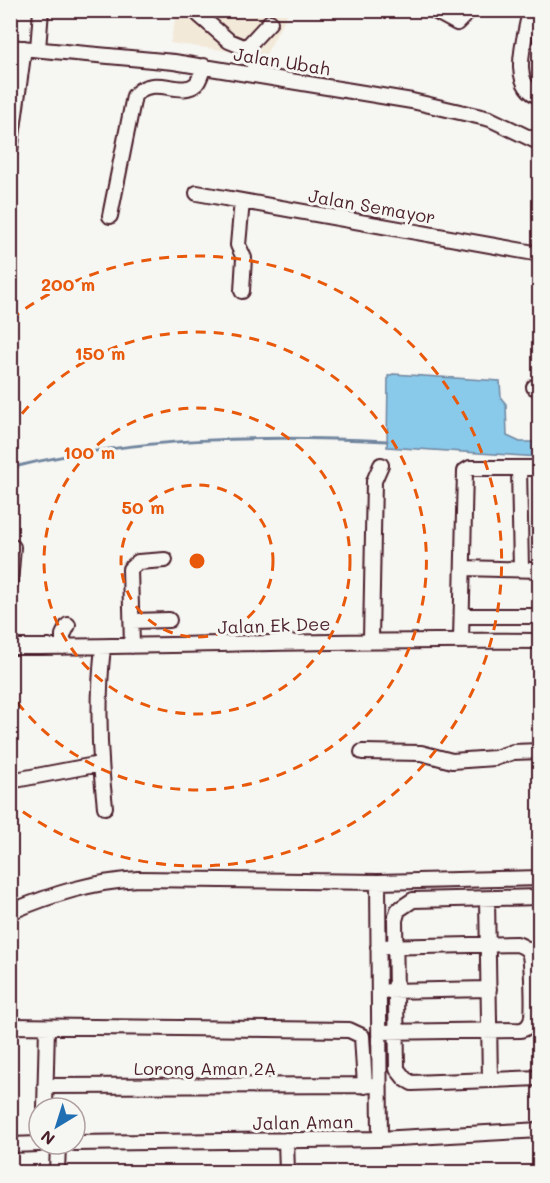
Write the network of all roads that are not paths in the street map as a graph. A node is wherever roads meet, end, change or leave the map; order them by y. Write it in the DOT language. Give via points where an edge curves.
graph roads {
  1 [pos="41,10"];
  2 [pos="433,10"];
  3 [pos="471,10"];
  4 [pos="530,10"];
  5 [pos="198,15"];
  6 [pos="270,22"];
  7 [pos="17,47"];
  8 [pos="246,48"];
  9 [pos="38,50"];
  10 [pos="204,66"];
  11 [pos="259,75"];
  12 [pos="540,97"];
  13 [pos="540,143"];
  14 [pos="10,151"];
  15 [pos="197,193"];
  16 [pos="242,201"];
  17 [pos="110,216"];
  18 [pos="540,254"];
  19 [pos="242,291"];
  20 [pos="381,465"];
  21 [pos="519,468"];
  22 [pos="540,468"];
  23 [pos="13,547"];
  24 [pos="165,560"];
  25 [pos="463,568"];
  26 [pos="521,569"];
  27 [pos="540,570"];
  28 [pos="10,584"];
  29 [pos="462,616"];
  30 [pos="540,616"];
  31 [pos="170,620"];
  32 [pos="132,621"];
  33 [pos="68,626"];
  34 [pos="372,639"];
  35 [pos="461,640"];
  36 [pos="540,641"];
  37 [pos="132,646"];
  38 [pos="10,647"];
  39 [pos="63,647"];
  40 [pos="103,647"];
  41 [pos="540,751"];
  42 [pos="362,752"];
  43 [pos="100,764"];
  44 [pos="10,781"];
  45 [pos="105,807"];
  46 [pos="540,878"];
  47 [pos="378,882"];
  48 [pos="540,897"];
  49 [pos="486,899"];
  50 [pos="10,912"];
  51 [pos="488,946"];
  52 [pos="378,947"];
  53 [pos="396,947"];
  54 [pos="489,989"];
  55 [pos="379,991"];
  56 [pos="398,991"];
  57 [pos="10,1026"];
  58 [pos="47,1027"];
  59 [pos="398,1031"];
  60 [pos="489,1031"];
  61 [pos="379,1032"];
  62 [pos="540,1078"];
  63 [pos="490,1080"];
  64 [pos="380,1084"];
  65 [pos="45,1086"];
  66 [pos="365,1086"];
  67 [pos="45,1096"];
  68 [pos="537,1132"];
  69 [pos="286,1140"];
  70 [pos="380,1140"];
  71 [pos="87,1143"];
  72 [pos="27,1144"];
  73 [pos="10,1145"];
  74 [pos="58,1156"];
  75 [pos="57,1173"];
  76 [pos="287,1173"];
  1 -- 9 [label="street"];
  2 -- 3 [label="street" via="457,23"];
  4 -- 12 [label="street" via="520,75 528,90"];
  5 -- 8 [label="street" via="229,41"];
  6 -- 8 [label="street"];
  7 -- 9 [label="street, Jalan Ubah"];
  7 -- 14 [label="street"];
  8 -- 11 [label="street"];
  9 -- 10 [label="street, Jalan Ubah"];
  10 -- 11 [label="street, Jalan Ubah"];
  10 -- 17 [label="street" via="197,83 189,88 148,85 134,96"];
  11 -- 13 [label="street, Jalan Ubah" via="464,111 509,126"];
  15 -- 16 [label="street, Jalan Semayor"];
  16 -- 18 [label="street, Jalan Semayor"];
  16 -- 19 [label="street" via="238,245 244,258"];
  20 -- 34 [label="street" via="374,481"];
  21 -- 22 [label="street"];
  21 -- 25 [label="street" via="465,471"];
  21 -- 26 [label="street"];
  23 -- 28 [label="street"];
  24 -- 32 [label="street" via="132,564"];
  25 -- 26 [label="street"];
  25 -- 29 [label="street"];
  26 -- 27 [label="street"];
  29 -- 30 [label="street"];
  29 -- 35 [label="street"];
  31 -- 32 [label="street"];
  32 -- 37 [label="street"];
  33 -- 39 [label="street"];
  34 -- 35 [label="street, Jalan Ek Dee"];
  34 -- 37 [label="street, Jalan Ek Dee"];
  35 -- 36 [label="street, Jalan Ek Dee"];
  37 -- 40 [label="street, Jalan Ek Dee"];
  38 -- 39 [label="street, Jalan Ek Dee"];
  39 -- 40 [label="street, Jalan Ek Dee"];
  40 -- 43 [label="street"];
  41 -- 42 [label="street" via="452,761 421,753"];
  43 -- 44 [label="street"];
  43 -- 45 [label="street"];
  46 -- 47 [label="street"];
  47 -- 50 [label="street" via="105,881 62,891"];
  47 -- 52 [label="street"];
  48 -- 49 [label="street"];
  49 -- 51 [label="street"];
  49 -- 53 [label="street" via="413,900 403,904 395,920"];
  51 -- 53 [label="street"];
  51 -- 54 [label="street"];
  51 -- 60 [label="street" via="525,947 530,954 531,990 531,1021 526,1029"];
  52 -- 53 [label="street"];
  52 -- 55 [label="street"];
  53 -- 56 [label="street"];
  54 -- 56 [label="street"];
  54 -- 60 [label="street"];
  55 -- 56 [label="street"];
  55 -- 61 [label="street"];
  56 -- 59 [label="street"];
  57 -- 58 [label="street"];
  58 -- 65 [label="street"];
  58 -- 66 [label="street" via="349,1030 362,1036"];
  59 -- 60 [label="street"];
  59 -- 61 [label="street"];
  59 -- 63 [label="street" via="397,1069 412,1083"];
  60 -- 63 [label="street"];
  61 -- 64 [label="street"];
  62 -- 63 [label="street"];
  64 -- 66 [label="street, Lorong Aman 2A"];
  64 -- 70 [label="street"];
  65 -- 66 [label="street, Lorong Aman 2A"];
  65 -- 67 [label="street"];
  68 -- 70 [label="street, Jalan Aman"];
  69 -- 70 [label="street, Jalan Aman"];
  69 -- 71 [label="street, Jalan Aman"];
  69 -- 76 [label="street"];
  72 -- 73 [label="street"];
  74 -- 75 [label="street"];
}
